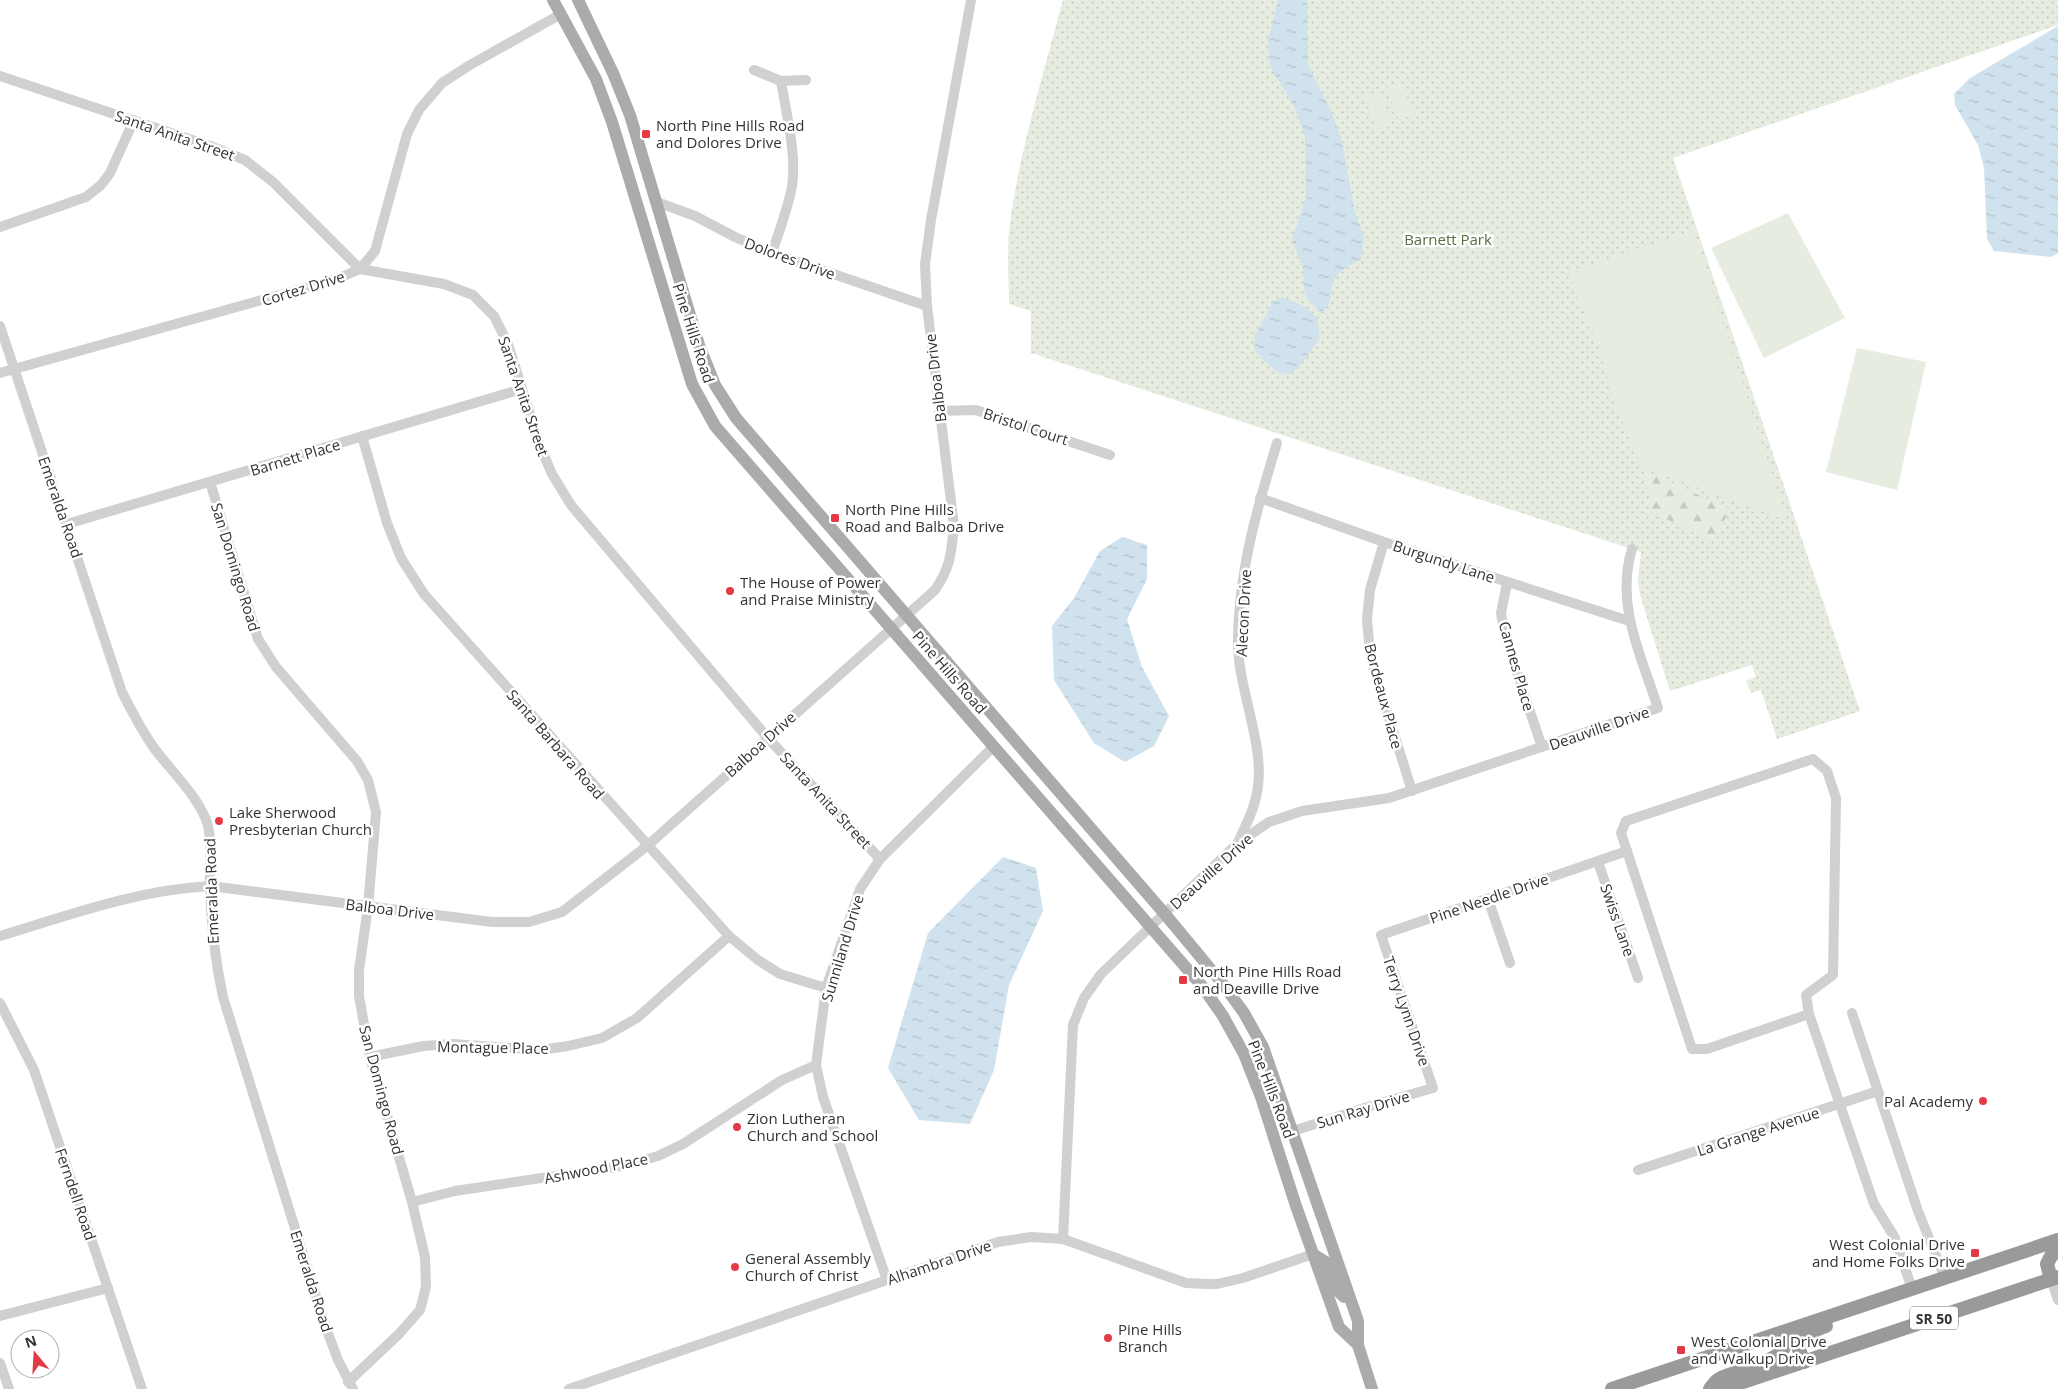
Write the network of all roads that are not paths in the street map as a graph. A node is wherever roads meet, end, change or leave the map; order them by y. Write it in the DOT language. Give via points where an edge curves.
graph roads {
  1 [pos="553,0"];
  2 [pos="578,0"];
  3 [pos="972,0"];
  4 [pos="561,14"];
  5 [pos="754,70"];
  6 [pos="0,76"];
  7 [pos="806,80"];
  8 [pos="781,81"];
  9 [pos="134,120"];
  10 [pos="657,202"];
  11 [pos="0,227"];
  12 [pos="772,253"];
  13 [pos="360,269"];
  14 [pos="927,306"];
  15 [pos="0,326"];
  16 [pos="14,369"];
  17 [pos="0,374"];
  18 [pos="522,389"];
  19 [pos="939,411"];
  20 [pos="362,436"];
  21 [pos="1277,443"];
  22 [pos="1110,455"];
  23 [pos="210,482"];
  24 [pos="1260,498"];
  25 [pos="67,524"];
  26 [pos="1384,542"];
  27 [pos="1632,549"];
  28 [pos="1508,583"];
  29 [pos="906,615"];
  30 [pos="1629,621"];
  31 [pos="892,628"];
  32 [pos="768,737"];
  33 [pos="993,747"];
  34 [pos="1542,747"];
  35 [pos="1412,790"];
  36 [pos="1238,843"];
  37 [pos="647,846"];
  38 [pos="1627,851"];
  39 [pos="880,859"];
  40 [pos="1598,862"];
  41 [pos="210,886"];
  42 [pos="1488,899"];
  43 [pos="368,907"];
  44 [pos="1164,913"];
  45 [pos="1150,926"];
  46 [pos="1381,935"];
  47 [pos="0,936"];
  48 [pos="729,936"];
  49 [pos="1510,963"];
  50 [pos="1638,978"];
  51 [pos="826,988"];
  52 [pos="0,1003"];
  53 [pos="1852,1013"];
  54 [pos="1809,1014"];
  55 [pos="370,1057"];
  56 [pos="816,1065"];
  57 [pos="1433,1088"];
  58 [pos="1878,1091"];
  59 [pos="1839,1104"];
  60 [pos="1293,1131"];
  61 [pos="1638,1170"];
  62 [pos="412,1202"];
  63 [pos="1063,1239"];
  64 [pos="2058,1240"];
  65 [pos="2058,1250"];
  66 [pos="1313,1254"];
  67 [pos="1945,1278"];
  68 [pos="2055,1278"];
  69 [pos="887,1280"];
  70 [pos="108,1288"];
  71 [pos="1912,1289"];
  72 [pos="2058,1300"];
  73 [pos="1352,1304"];
  74 [pos="1868,1304"];
  75 [pos="0,1316"];
  76 [pos="1782,1333"];
  77 [pos="1358,1345"];
  78 [pos="1804,1362"];
  79 [pos="0,1363"];
  80 [pos="351,1386"];
  81 [pos="9,1389"];
  82 [pos="142,1389"];
  83 [pos="569,1389"];
  84 [pos="1372,1389"];
  85 [pos="1612,1389"];
  86 [pos="1710,1389"];
  87 [pos="1722,1389"];
  1 -- 4 [label="main road, Pine Hills Road"];
  2 -- 10 [label="main road, Pine Hills Road" via="614,73"];
  3 -- 14 [label="street, Balboa Drive" via="931,220 925,264"];
  4 -- 13 [label="street, Cortez Drive" via="442,83 419,110 407,134 375,252"];
  4 -- 31 [label="main road, Pine Hills Road" via="596,79 612,122 692,384 715,426 734,450"];
  5 -- 8 [label="street"];
  6 -- 9 [label="street, Santa Anita Street"];
  7 -- 8 [label="street"];
  8 -- 12 [label="street" via="792,184"];
  9 -- 11 [label="street" via="110,173 86,198"];
  9 -- 13 [label="street, Santa Anita Street" via="246,160 273,182"];
  10 -- 12 [label="street, Dolores Drive" via="695,216"];
  10 -- 29 [label="main road, Pine Hills Road" via="699,344 715,385 736,418"];
  12 -- 14 [label="street, Dolores Drive"];
  13 -- 16 [label="street, Cortez Drive" via="337,279"];
  13 -- 18 [label="street, Santa Anita Street" via="444,284 473,295 494,316 508,344"];
  14 -- 19 [label="street, Balboa Drive"];
  15 -- 16 [label="street, Emeralda Road"];
  16 -- 17 [label="street, Cortez Drive"];
  16 -- 25 [label="street, Emeralda Road"];
  18 -- 20 [label="street, Barnett Place"];
  18 -- 32 [label="street, Santa Anita Street" via="549,467 571,505"];
  19 -- 22 [label="street, Bristol Court" via="976,410"];
  19 -- 29 [label="street, Balboa Drive" via="954,526 951,561 935,590"];
  20 -- 23 [label="street, Barnett Place"];
  20 -- 37 [label="street, Santa Barbara Road" via="387,523 401,558 424,594"];
  21 -- 24 [label="street, Alecon Drive"];
  23 -- 25 [label="street, Barnett Place"];
  23 -- 43 [label="street, San Domingo Road" via="258,639 276,667 343,744 368,780 376,812"];
  24 -- 26 [label="street, Burgundy Lane"];
  24 -- 36 [label="street, Alecon Drive" via="1245,563 1238,645 1259,765 1256,797"];
  25 -- 41 [label="street, Emeralda Road" via="122,692 154,749 198,805 208,825"];
  26 -- 28 [label="street, Burgundy Lane"];
  26 -- 35 [label="street, Bordeaux Place" via="1370,590 1369,642 1372,664"];
  27 -- 30 [label="street" via="1626,567 1625,591"];
  28 -- 30 [label="street, Burgundy Lane"];
  28 -- 34 [label="street, Cannes Place" via="1502,614 1505,637"];
  29 -- 31 [label="street, Balboa Drive"];
  29 -- 44 [label="main road, Pine Hills Road"];
  30 -- 34 [label="street, Deauville Drive" via="1658,708"];
  31 -- 32 [label="street, Balboa Drive"];
  31 -- 33 [label="main road, Pine Hills Road"];
  32 -- 37 [label="street, Balboa Drive"];
  32 -- 39 [label="street, Santa Anita Street"];
  33 -- 39 [label="street, Sunniland Drive"];
  33 -- 45 [label="main road, Pine Hills Road"];
  34 -- 35 [label="street, Deauville Drive"];
  35 -- 36 [label="street, Deauville Drive" via="1389,798 1302,811 1269,822"];
  36 -- 44 [label="street, Deauville Drive"];
  37 -- 43 [label="street, Balboa Drive" via="562,912 530,922 492,922"];
  37 -- 48 [label="street, Santa Barbara Road"];
  38 -- 40 [label="street, Pine Needle Drive"];
  38 -- 54 [label="street" via="1692,1049 1707,1049"];
  38 -- 54 [label="street" via="1621,833 1626,821 1813,758 1827,771 1836,798 1833,975 1806,995"];
  39 -- 51 [label="street, Sunniland Drive" via="860,888"];
  40 -- 42 [label="street, Pine Needle Drive"];
  40 -- 50 [label="street, Swiss Lane"];
  41 -- 43 [label="street, Balboa Drive"];
  41 -- 47 [label="street, Balboa Drive" via="143,894"];
  41 -- 80 [label="street, Emeralda Road" via="214,959 223,996 326,1328"];
  42 -- 46 [label="street, Pine Needle Drive"];
  42 -- 49 [label="street"];
  43 -- 55 [label="street, San Domingo Road" via="359,979"];
  44 -- 45 [label="street, Deauville Drive"];
  44 -- 60 [label="main road, Pine Hills Road" via="1244,1013 1263,1047"];
  45 -- 63 [label="street, Deauville Drive" via="1102,974 1084,998 1074,1025"];
  45 -- 66 [label="main road, Pine Hills Road" via="1202,986 1244,1054"];
  46 -- 57 [label="street, Terry Lynn Drive"];
  48 -- 51 [label="street, Santa Barbara Road" via="780,974"];
  48 -- 55 [label="street, Montague Place" via="637,1018 602,1038 540,1050 454,1044 424,1046"];
  51 -- 56 [label="street, Sunniland Drive"];
  52 -- 70 [label="street, Ferndell Road" via="34,1070"];
  53 -- 58 [label="street"];
  54 -- 59 [label="street"];
  55 -- 62 [label="street, San Domingo Road"];
  56 -- 62 [label="street, Ashwood Place" via="782,1080 683,1144 658,1156 622,1166 455,1191"];
  56 -- 69 [label="street, Sunniland Drive" via="823,1097"];
  57 -- 60 [label="street, Sun Ray Drive"];
  58 -- 59 [label="street, La Grange Avenue"];
  58 -- 67 [label="street" via="1918,1211"];
  59 -- 61 [label="street, La Grange Avenue"];
  59 -- 71 [label="street" via="1874,1204 1895,1238"];
  60 -- 73 [label="main road, Pine Hills Road"];
  62 -- 80 [label="street, San Domingo Road" via="425,1257 426,1287 420,1310"];
  63 -- 66 [label="street, Alhambra Drive" via="1186,1283 1217,1284"];
  63 -- 69 [label="street, Alhambra Drive" via="1031,1237 998,1242"];
  64 -- 67 [label="highway, SR 50"];
  65 -- 68 [label="highway" via="2050,1256 2047,1264"];
  66 -- 73 [label="main road" via="1326,1262 1339,1292"];
  66 -- 77 [label="main road, Pine Hills Road" via="1339,1328"];
  67 -- 71 [label="highway, SR 50"];
  68 -- 72 [label="street"];
  68 -- 78 [label="highway, SR 50"];
  69 -- 83 [label="street, Alhambra Drive"];
  70 -- 75 [label="street"];
  70 -- 82 [label="street, Ferndell Road"];
  71 -- 74 [label="highway, SR 50"];
  73 -- 77 [label="main road, Pine Hills Road" via="1358,1321"];
  74 -- 76 [label="highway, SR 50"];
  74 -- 78 [label="highway" via="1853,1318 1816,1330 1801,1340 1798,1346"];
  76 -- 85 [label="highway, SR 50"];
  76 -- 86 [label="highway" via="1785,1343 1782,1352 1750,1368 1719,1378"];
  77 -- 84 [label="main road, Pine Hills Road"];
  78 -- 87 [label="highway, SR 50"];
  79 -- 81 [label="street"];
}
